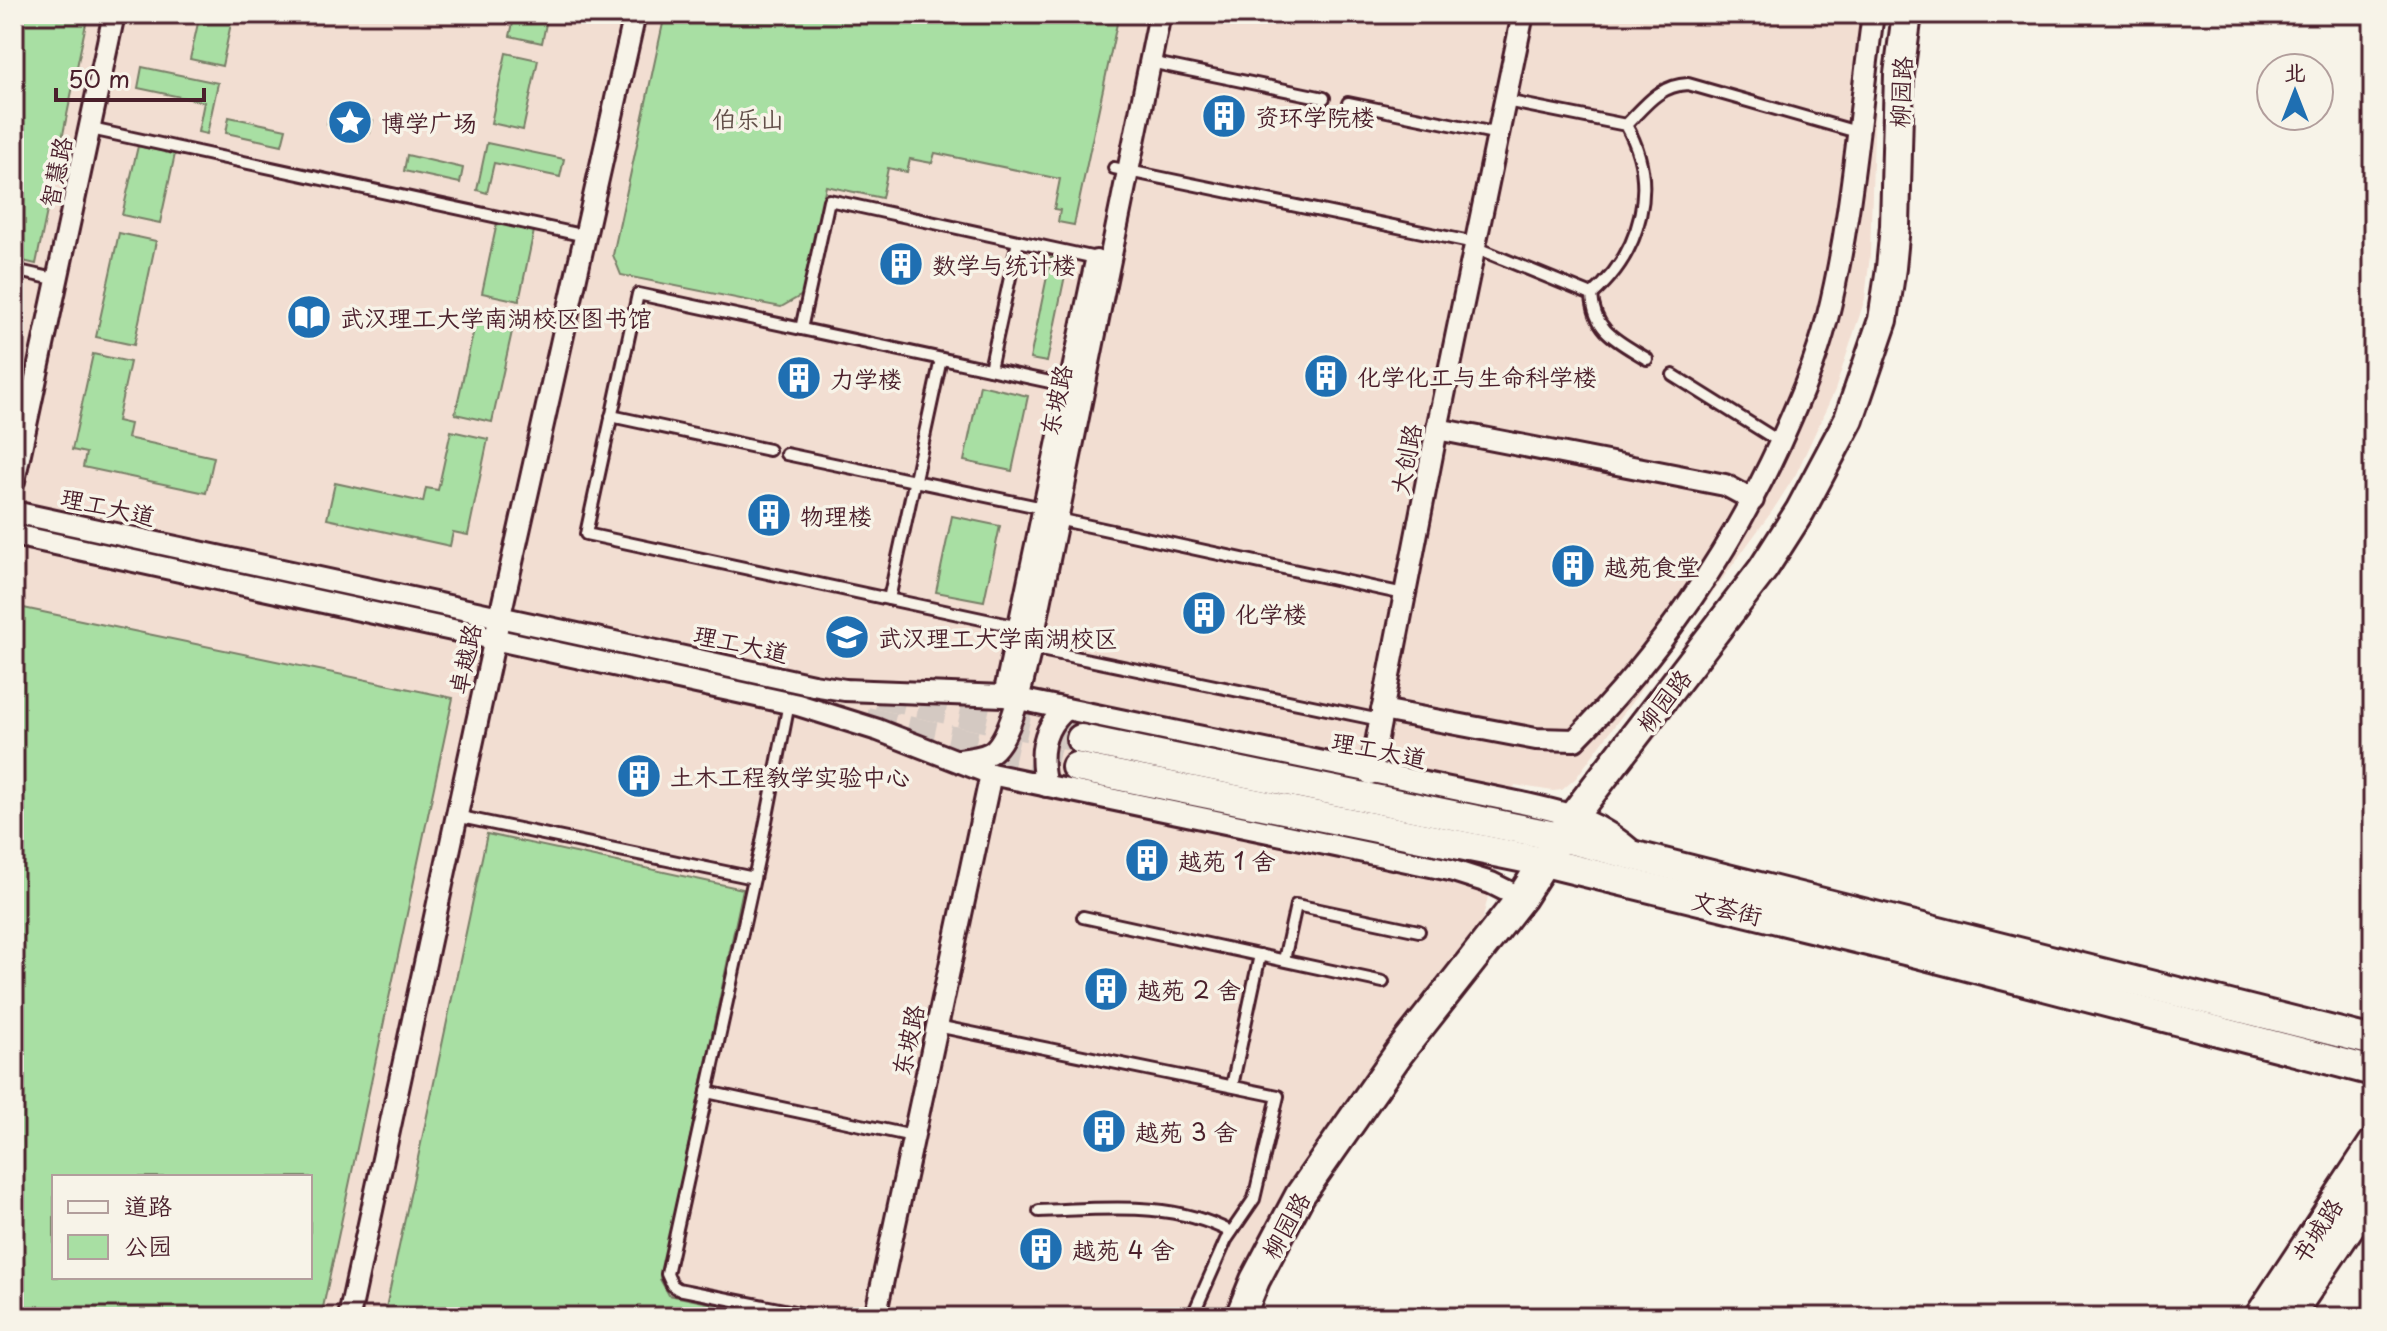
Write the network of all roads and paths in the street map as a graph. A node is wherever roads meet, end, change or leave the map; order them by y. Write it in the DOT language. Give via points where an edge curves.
graph roads {
  1 [pos="114,14"];
  2 [pos="635,14"];
  3 [pos="1147,14"];
  4 [pos="1160,14"];
  5 [pos="1523,14"];
  6 [pos="1873,14"];
  7 [pos="1907,14"];
  8 [pos="1150,62"];
  9 [pos="1324,98"];
  10 [pos="1506,101"];
  11 [pos="1348,103"];
  12 [pos="1626,125"];
  13 [pos="91,129"];
  14 [pos="1857,132"];
  15 [pos="1499,134"];
  16 [pos="1121,169"];
  17 [pos="586,236"];
  18 [pos="1018,241"];
  19 [pos="1475,245"];
  20 [pos="1096,258"];
  21 [pos="14,270"];
  22 [pos="59,280"];
  23 [pos="1592,295"];
  24 [pos="801,329"];
  25 [pos="941,359"];
  26 [pos="1647,359"];
  27 [pos="990,369"];
  28 [pos="1673,375"];
  29 [pos="1069,386"];
  30 [pos="611,416"];
  31 [pos="1437,429"];
  32 [pos="1780,442"];
  33 [pos="769,450"];
  34 [pos="786,454"];
  35 [pos="14,481"];
  36 [pos="915,481"];
  37 [pos="1753,500"];
  38 [pos="14,512"];
  39 [pos="1050,514"];
  40 [pos="14,535"];
  41 [pos="1404,594"];
  42 [pos="889,599"];
  43 [pos="500,617"];
  44 [pos="1019,627"];
  45 [pos="495,638"];
  46 [pos="1031,648"];
  47 [pos="1010,698"];
  48 [pos="789,703"];
  49 [pos="1066,709"];
  50 [pos="1381,715"];
  51 [pos="1081,739"];
  52 [pos="955,760"];
  53 [pos="1076,767"];
  54 [pos="991,774"];
  55 [pos="1370,774"];
  56 [pos="1046,786"];
  57 [pos="456,816"];
  58 [pos="1567,826"];
  59 [pos="1544,862"];
  60 [pos="754,878"];
  61 [pos="1521,898"];
  62 [pos="1083,917"];
  63 [pos="1419,931"];
  64 [pos="1260,955"];
  65 [pos="1284,960"];
  66 [pos="1383,982"];
  67 [pos="937,1026"];
  68 [pos="2373,1041"];
  69 [pos="2373,1071"];
  70 [pos="1232,1086"];
  71 [pos="707,1092"];
  72 [pos="913,1136"];
  73 [pos="2373,1144"];
  74 [pos="2373,1192"];
  75 [pos="1039,1211"];
  76 [pos="1231,1232"];
  77 [pos="349,1317"];
  78 [pos="820,1317"];
  79 [pos="875,1317"];
  80 [pos="1192,1317"];
  81 [pos="1240,1317"];
  82 [pos="2259,1317"];
  83 [pos="2289,1317"];
  1 -- 13 [label="street, 智慧路"];
  2 -- 17 [label="street, 卓越路"];
  3 -- 16 [label="street, 东坡路"];
  4 -- 8 [label="street, 东坡路"];
  5 -- 10 [label="street, 大创路"];
  6 -- 14 [label="street"];
  7 -- 58 [label="main road, 柳园路" via="1899,74 1891,268 1883,320 1849,419 1763,569"];
  8 -- 9 [label="lane"];
  8 -- 16 [label="street, 东坡路"];
  10 -- 12 [label="lane"];
  10 -- 15 [label="street, 大创路"];
  11 -- 15 [label="lane"];
  12 -- 14 [label="lane" via="1659,91 1688,84"];
  12 -- 23 [label="lane" via="1642,170 1637,229 1621,265"];
  13 -- 17 [label="lane"];
  13 -- 22 [label="street, 智慧路"];
  14 -- 32 [label="street" via="1826,322"];
  15 -- 19 [label="street, 大创路"];
  16 -- 19 [label="lane"];
  16 -- 20 [label="street, 东坡路"];
  16 -- 39 [label="street, 东坡路"];
  17 -- 43 [label="street, 卓越路"];
  18 -- 20 [label="lane"];
  18 -- 24 [label="lane" via="829,200"];
  18 -- 27 [label="lane"];
  19 -- 23 [label="lane"];
  19 -- 31 [label="street, 大创路"];
  20 -- 29 [label="street, 东坡路"];
  21 -- 22 [label="lane"];
  22 -- 35 [label="street, 智慧路"];
  23 -- 26 [label="lane" via="1601,327"];
  24 -- 25 [label="lane"];
  24 -- 30 [label="lane" via="638,294"];
  25 -- 27 [label="lane"];
  25 -- 36 [label="lane"];
  27 -- 29 [label="lane"];
  28 -- 32 [label="lane"];
  29 -- 39 [label="street, 东坡路"];
  30 -- 33 [label="lane"];
  30 -- 42 [label="lane" via="586,534"];
  31 -- 37 [label="street" via="1725,485"];
  31 -- 41 [label="street, 大创路"];
  32 -- 37 [label="street"];
  34 -- 36 [label="lane"];
  36 -- 39 [label="lane"];
  36 -- 42 [label="lane"];
  37 -- 50 [label="street" via="1681,612 1610,705 1575,740"];
  38 -- 43 [label="street, 理工大道"];
  39 -- 41 [label="lane"];
  39 -- 44 [label="street, 东坡路"];
  39 -- 46 [label="street, 东坡路"];
  40 -- 45 [label="street, 理工大道"];
  41 -- 50 [label="street, 大创路"];
  42 -- 44 [label="lane"];
  43 -- 45 [label="street, 卓越路"];
  43 -- 47 [label="street, 理工大道" via="813,685"];
  44 -- 47 [label="street, 东坡路"];
  45 -- 48 [label="street, 理工大道"];
  45 -- 57 [label="street, 卓越路"];
  46 -- 47 [label="street, 东坡路"];
  46 -- 50 [label="lane"];
  47 -- 49 [label="street, 理工大道"];
  47 -- 52 [label="street, 东坡路" via="1005,733 995,749"];
  48 -- 52 [label="street, 理工大道"];
  48 -- 60 [label="lane"];
  49 -- 55 [label="street, 理工大道"];
  49 -- 56 [label="street" via="1050,726 1043,744"];
  50 -- 55 [label="street, 大创路"];
  51 -- 58 [label="main road, 文荟街"];
  52 -- 54 [label="street, 理工大道"];
  53 -- 59 [label="main road, 文荟街"];
  54 -- 56 [label="street, 理工大道"];
  54 -- 67 [label="street, 东坡路"];
  55 -- 58 [label="street, 理工大道"];
  56 -- 61 [label="street, 理工大道" via="1450,870"];
  57 -- 60 [label="lane"];
  57 -- 77 [label="street, 卓越路"];
  58 -- 59 [label="main road, 柳园路"];
  58 -- 68 [label="main road, 文荟街" via="1639,857"];
  59 -- 61 [label="main road, 柳园路"];
  59 -- 69 [label="main road, 文荟街"];
  60 -- 71 [label="lane"];
  61 -- 81 [label="main road, 柳园路" via="1399,1053 1300,1195"];
  62 -- 64 [label="lane"];
  63 -- 65 [label="lane" via="1296,905"];
  64 -- 65 [label="lane"];
  64 -- 70 [label="lane"];
  65 -- 66 [label="lane"];
  67 -- 70 [label="lane"];
  67 -- 72 [label="street, 东坡路"];
  70 -- 76 [label="lane" via="1278,1096 1254,1199"];
  71 -- 72 [label="lane"];
  71 -- 78 [label="lane" via="669,1280 678,1289"];
  72 -- 79 [label="street, 东坡路"];
  73 -- 82 [label="main road, 书城路"];
  74 -- 83 [label="main road, 书城路"];
  75 -- 76 [label="lane" via="1146,1208 1211,1222"];
  76 -- 80 [label="lane"];
}
